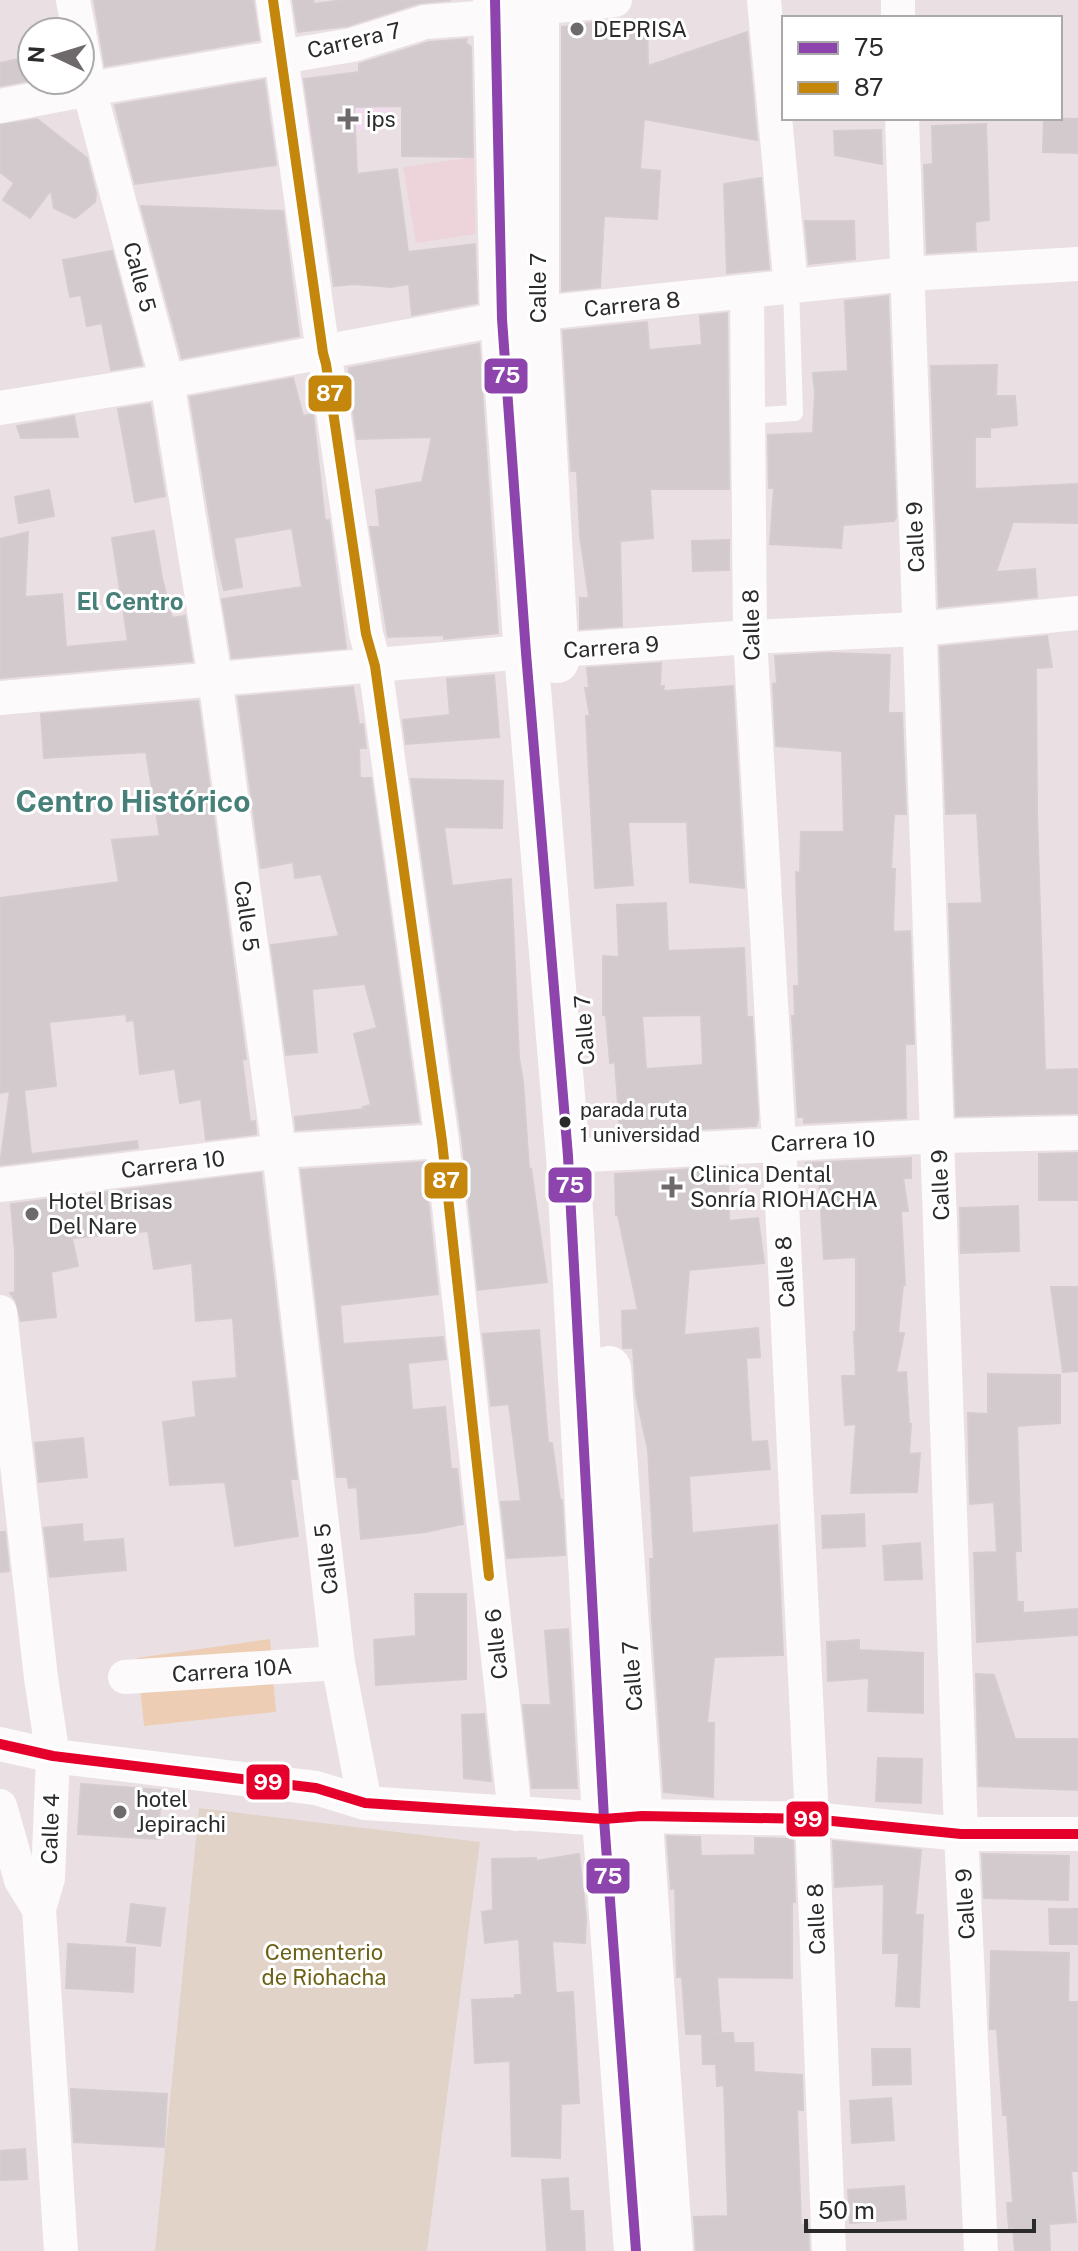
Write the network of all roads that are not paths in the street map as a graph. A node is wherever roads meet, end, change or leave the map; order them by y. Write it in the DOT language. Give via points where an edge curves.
graph roads {
  1 [pos="273,0"];
  2 [pos="615,0"];
  3 [pos="764,0"];
  4 [pos="516,5"];
  5 [pos="281,56"];
  6 [pos="96,88"];
  7 [pos="52,96"];
  8 [pos="91,96"];
  9 [pos="0,106"];
  10 [pos="902,120"];
  11 [pos="1078,264"];
  12 [pos="907,274"];
  13 [pos="791,287"];
  14 [pos="747,292"];
  15 [pos="520,316"];
  16 [pos="323,353"];
  17 [pos="167,381"];
  18 [pos="0,408"];
  19 [pos="748,416"];
  20 [pos="1078,613"];
  21 [pos="918,629"];
  22 [pos="750,637"];
  23 [pos="541,652"];
  24 [pos="375,666"];
  25 [pos="215,678"];
  26 [pos="0,698"];
  27 [pos="1078,1133"];
  28 [pos="939,1136"];
  29 [pos="442,1141"];
  30 [pos="779,1143"];
  31 [pos="279,1151"];
  32 [pos="581,1156"];
  33 [pos="0,1185"];
  34 [pos="0,1312"];
  35 [pos="338,1663"];
  36 [pos="125,1677"];
  37 [pos="0,1744"];
  38 [pos="53,1756"];
  39 [pos="365,1803"];
  40 [pos="0,1806"];
  41 [pos="515,1814"];
  42 [pos="623,1817"];
  43 [pos="812,1819"];
  44 [pos="961,1834"];
  45 [pos="1078,1834"];
  46 [pos="39,1909"];
  47 [pos="61,2251"];
  48 [pos="636,2251"];
  49 [pos="671,2251"];
  50 [pos="829,2251"];
  51 [pos="981,2251"];
  1 -- 5 [label="street, Calle 6"];
  2 -- 4 [label="street, Carrera 7"];
  3 -- 13 [label="street"];
  4 -- 5 [label="street, Carrera 7" via="479,18 425,22 352,45"];
  4 -- 15 [label="street, Calle 7"];
  5 -- 6 [label="street, Carrera 7"];
  5 -- 16 [label="street, Calle 6"];
  7 -- 9 [label="street, Carrera 7"];
  8 -- 17 [label="street, Calle 5"];
  10 -- 12 [label="street, Calle 9"];
  11 -- 12 [label="street, Carrera 8"];
  12 -- 13 [label="street, Carrera 8"];
  12 -- 21 [label="street, Calle 9"];
  13 -- 14 [label="street, Carrera 8"];
  13 -- 19 [label="lane" via="795,413"];
  14 -- 15 [label="street, Carrera 8"];
  14 -- 19 [label="street, Calle 8"];
  15 -- 16 [label="street, Carrera 8"];
  15 -- 23 [label="street, Calle 7"];
  16 -- 17 [label="street, Carrera 8"];
  16 -- 24 [label="street, Calle 6"];
  17 -- 18 [label="street, Carrera 8"];
  17 -- 25 [label="street, Calle 5"];
  19 -- 22 [label="street, Calle 8"];
  20 -- 21 [label="street, Carrera 9"];
  21 -- 22 [label="street, Carrera 9"];
  21 -- 28 [label="street, Calle 9"];
  22 -- 23 [label="street, Carrera 9"];
  22 -- 30 [label="street, Calle 8"];
  23 -- 24 [label="street, Carrera 9"];
  23 -- 32 [label="street, Calle 7"];
  24 -- 25 [label="street, Carrera 9"];
  24 -- 29 [label="street, Calle 6"];
  25 -- 26 [label="street, Carrera 9"];
  25 -- 31 [label="street, Calle 5"];
  27 -- 28 [label="street, Carrera 10"];
  28 -- 30 [label="street, Carrera 10"];
  28 -- 44 [label="street, Calle 9"];
  29 -- 31 [label="street, Carrera 10"];
  29 -- 41 [label="street, Calle 6"];
  30 -- 32 [label="street, Carrera 10"];
  30 -- 43 [label="street, Calle 8"];
  31 -- 33 [label="street, Carrera 10"];
  31 -- 35 [label="street, Calle 5"];
  32 -- 42 [label="street, Calle 7"];
  34 -- 38 [label="street, Calle 4"];
  35 -- 36 [label="street, Carrera 10A"];
  35 -- 39 [label="street, Calle 5"];
  37 -- 38 [label="street"];
  38 -- 39 [label="street" via="316,1788"];
  38 -- 46 [label="street, Calle 4" via="48,1878"];
  39 -- 41 [label="street"];
  40 -- 46 [label="street" via="21,1880"];
  41 -- 42 [label="street"];
  42 -- 43 [label="street"];
  42 -- 48 [label="street, Calle 7"];
  42 -- 49 [label="street, Calle 7"];
  43 -- 44 [label="street"];
  43 -- 50 [label="street, Calle 8"];
  44 -- 45 [label="street"];
  44 -- 51 [label="street, Calle 9"];
  46 -- 47 [label="street, Calle 4"];
}
